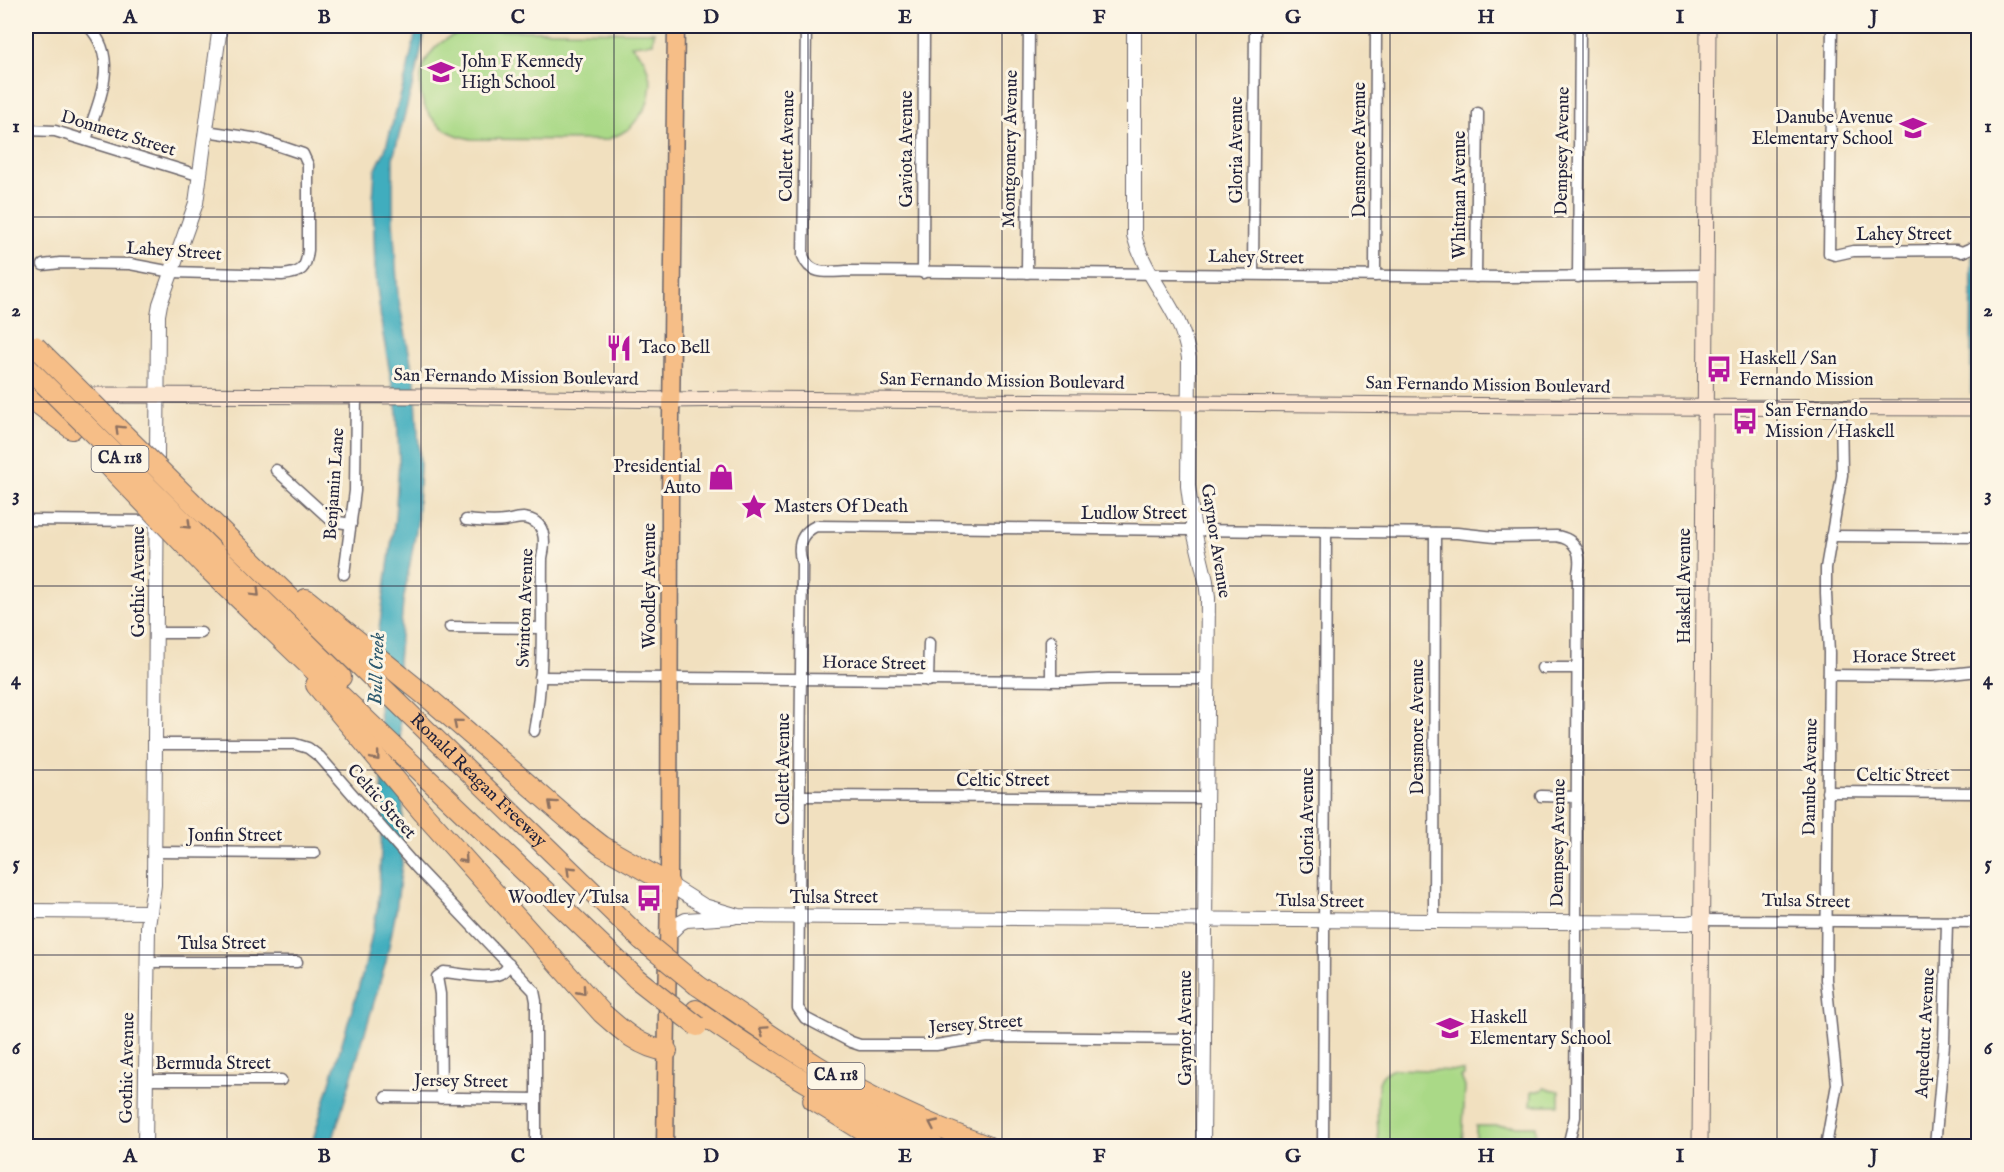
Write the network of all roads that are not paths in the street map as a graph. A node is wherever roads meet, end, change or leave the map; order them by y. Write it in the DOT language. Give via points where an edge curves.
graph roads {
  1 [pos="88,26"];
  2 [pos="220,26"];
  3 [pos="676,26"];
  4 [pos="806,26"];
  5 [pos="924,26"];
  6 [pos="1029,26"];
  7 [pos="1134,26"];
  8 [pos="1255,26"];
  9 [pos="1376,26"];
  10 [pos="1580,26"];
  11 [pos="1708,26"];
  12 [pos="1832,26"];
  13 [pos="1478,113"];
  14 [pos="26,130"];
  15 [pos="206,131"];
  16 [pos="86,140"];
  17 [pos="201,176"];
  18 [pos="1978,245"];
  19 [pos="43,265"];
  20 [pos="808,266"];
  21 [pos="172,272"];
  22 [pos="923,273"];
  23 [pos="1027,273"];
  24 [pos="1149,274"];
  25 [pos="1253,274"];
  26 [pos="1706,275"];
  27 [pos="1375,276"];
  28 [pos="1476,277"];
  29 [pos="1578,277"];
  30 [pos="28,342"];
  31 [pos="26,366"];
  32 [pos="26,383"];
  33 [pos="26,394"];
  34 [pos="157,395"];
  35 [pos="356,396"];
  36 [pos="672,400"];
  37 [pos="1189,403"];
  38 [pos="1705,408"];
  39 [pos="1842,408"];
  40 [pos="1978,408"];
  41 [pos="72,429"];
  42 [pos="276,470"];
  43 [pos="26,520"];
  44 [pos="466,520"];
  45 [pos="156,521"];
  46 [pos="351,524"];
  47 [pos="1194,531"];
  48 [pos="1326,532"];
  49 [pos="805,533"];
  50 [pos="1436,533"];
  51 [pos="1831,536"];
  52 [pos="1978,537"];
  53 [pos="1572,542"];
  54 [pos="236,544"];
  55 [pos="210,559"];
  56 [pos="344,574"];
  57 [pos="450,627"];
  58 [pos="540,628"];
  59 [pos="157,633"];
  60 [pos="201,633"];
  61 [pos="1051,641"];
  62 [pos="929,643"];
  63 [pos="1542,668"];
  64 [pos="1577,668"];
  65 [pos="1978,671"];
  66 [pos="1829,675"];
  67 [pos="540,677"];
  68 [pos="669,678"];
  69 [pos="1207,679"];
  70 [pos="801,680"];
  71 [pos="928,681"];
  72 [pos="1051,681"];
  73 [pos="340,695"];
  74 [pos="534,731"];
  75 [pos="156,744"];
  76 [pos="1827,792"];
  77 [pos="1978,793"];
  78 [pos="800,796"];
  79 [pos="1541,796"];
  80 [pos="1576,797"];
  81 [pos="1206,798"];
  82 [pos="154,852"];
  83 [pos="315,853"];
  84 [pos="669,884"];
  85 [pos="26,910"];
  86 [pos="150,912"];
  87 [pos="738,916"];
  88 [pos="799,916"];
  89 [pos="1205,919"];
  90 [pos="1324,920"];
  91 [pos="1702,920"];
  92 [pos="1827,920"];
  93 [pos="1434,921"];
  94 [pos="1575,922"];
  95 [pos="1947,922"];
  96 [pos="1978,922"];
  97 [pos="668,935"];
  98 [pos="148,962"];
  99 [pos="297,962"];
  100 [pos="509,964"];
  101 [pos="798,1008"];
  102 [pos="697,1018"];
  103 [pos="1204,1039"];
  104 [pos="667,1051"];
  105 [pos="146,1080"];
  106 [pos="281,1080"];
  107 [pos="386,1097"];
  108 [pos="441,1098"];
  109 [pos="536,1099"];
  110 [pos="145,1146"];
  111 [pos="536,1146"];
  112 [pos="665,1146"];
  113 [pos="896,1146"];
  114 [pos="934,1146"];
  115 [pos="987,1146"];
  116 [pos="1203,1146"];
  117 [pos="1323,1146"];
  118 [pos="1568,1146"];
  119 [pos="1700,1146"];
  120 [pos="1826,1146"];
  121 [pos="1935,1146"];
  1 -- 16 [label="street" via="101,42 106,66"];
  2 -- 15 [label="street, Gothic Avenue"];
  3 -- 36 [label="main road, Woodley Avenue"];
  4 -- 20 [label="street, Collett Avenue" via="802,251"];
  5 -- 22 [label="street, Gaviota Avenue"];
  6 -- 23 [label="street, Montgomery Avenue"];
  7 -- 24 [label="street, Gaynor Avenue" via="1132,219 1137,248"];
  8 -- 25 [label="street, Gloria Avenue"];
  9 -- 27 [label="street, Densmore Avenue"];
  10 -- 29 [label="street, Dempsey Avenue"];
  11 -- 26 [label="main road, Haskell Avenue"];
  12 -- 18 [label="street, Lahey Street" via="1830,254 1962,252"];
  13 -- 28 [label="street, Whitman Avenue"];
  14 -- 16 [label="street, Donmetz Street" via="55,131"];
  15 -- 17 [label="street, Gothic Avenue"];
  15 -- 21 [label="street, Lahey Street" via="259,139 303,153 308,165 307,261 302,269 282,275"];
  16 -- 17 [label="street, Donmetz Street"];
  17 -- 21 [label="street, Gothic Avenue" via="192,217"];
  19 -- 21 [label="street, Lahey Street" via="130,264"];
  20 -- 22 [label="street, Lahey Street" via="820,273"];
  21 -- 34 [label="street, Gothic Avenue" via="158,315"];
  22 -- 23 [label="street, Lahey Street"];
  23 -- 24 [label="street, Lahey Street"];
  24 -- 25 [label="street, Lahey Street"];
  24 -- 37 [label="street, Gaynor Avenue" via="1184,335 1189,358"];
  25 -- 27 [label="street, Lahey Street"];
  26 -- 29 [label="street, Lahey Street"];
  26 -- 38 [label="main road, Haskell Avenue"];
  27 -- 28 [label="street, Lahey Street"];
  28 -- 29 [label="street, Lahey Street"];
  54 -- 30 [label="highway, Ronald Reagan Freeway / CA 118, one-way, bridge"];
  31 -- 55 [label="highway, CA 118, one-way, bridge"];
  32 -- 41 [label="highway, CA 118"];
  33 -- 34 [label="main road, San Fernando Mission Boulevard"];
  33 -- 41 [label="highway"];
  34 -- 35 [label="main road, San Fernando Mission Boulevard"];
  34 -- 45 [label="street, Gothic Avenue"];
  35 -- 36 [label="main road, San Fernando Mission Boulevard"];
  35 -- 46 [label="street, Benjamin Lane"];
  36 -- 37 [label="main road, San Fernando Mission Boulevard"];
  36 -- 68 [label="main road, Woodley Avenue"];
  37 -- 38 [label="main road, San Fernando Mission Boulevard"];
  37 -- 47 [label="street, Gaynor Avenue" via="1188,486"];
  38 -- 39 [label="main road, San Fernando Mission Boulevard"];
  38 -- 91 [label="main road, Haskell Avenue"];
  39 -- 40 [label="main road, San Fernando Mission Boulevard"];
  39 -- 51 [label="street, Danube Avenue" via="1842,475"];
  41 -- 55 [label="highway, CA 118, bridge"];
  42 -- 46 [label="street" via="332,521"];
  43 -- 45 [label="street"];
  44 -- 58 [label="street, Swinton Avenue" via="525,518 540,526 545,541"];
  45 -- 59 [label="street, Gothic Avenue"];
  46 -- 56 [label="street, Benjamin Lane"];
  47 -- 48 [label="street, Ludlow Street"];
  47 -- 49 [label="street, Ludlow Street" via="816,526"];
  47 -- 69 [label="street, Gaynor Avenue" via="1208,598"];
  48 -- 50 [label="street, Ludlow Street"];
  48 -- 90 [label="street, Gloria Avenue"];
  49 -- 70 [label="street, Collett Avenue" via="799,545"];
  50 -- 53 [label="street, Ludlow Street" via="1556,536"];
  50 -- 93 [label="street, Densmore Avenue"];
  51 -- 52 [label="street"];
  51 -- 66 [label="street, Danube Avenue" via="1826,568"];
  53 -- 64 [label="street, Dempsey Avenue" via="1580,562"];
  84 -- 54 [label="highway, one-way" via="595,841 352,634"];
  115 -- 54 [label="highway, Ronald Reagan Freeway / CA 118, one-way, bridge" via="878,1099 817,1066 697,986 642,940"];
  55 -- 73 [label="highway, CA 118, one-way"];
  55 -- 73 [label="highway, CA 118" via="274,631"];
  57 -- 58 [label="street"];
  58 -- 67 [label="street, Swinton Avenue"];
  59 -- 60 [label="street"];
  59 -- 75 [label="street, Gothic Avenue"];
  61 -- 72 [label="street"];
  62 -- 71 [label="street"];
  63 -- 64 [label="street"];
  64 -- 80 [label="street, Dempsey Avenue"];
  65 -- 66 [label="street, Horace Street" via="1933,676"];
  66 -- 76 [label="street, Danube Avenue"];
  67 -- 68 [label="street, Horace Street"];
  67 -- 74 [label="street, Swinton Avenue"];
  68 -- 70 [label="street, Horace Street"];
  68 -- 84 [label="main road, Woodley Avenue"];
  69 -- 72 [label="street, Horace Street"];
  69 -- 81 [label="street, Gaynor Avenue"];
  70 -- 71 [label="street, Horace Street"];
  70 -- 78 [label="street, Collett Avenue"];
  71 -- 72 [label="street, Horace Street"];
  73 -- 102 [label="highway, Ronald Reagan Freeway / CA 118, bridge" via="431,774 638,972"];
  73 -- 104 [label="highway, one-way" via="425,815 602,1013 636,1040"];
  75 -- 82 [label="street, Gothic Avenue"];
  75 -- 100 [label="street, Celtic Street" via="303,746 320,757"];
  76 -- 77 [label="street, Celtic Street"];
  76 -- 92 [label="street, Danube Avenue"];
  78 -- 81 [label="street, Celtic Street"];
  78 -- 88 [label="street, Collett Avenue"];
  79 -- 80 [label="street"];
  80 -- 94 [label="street, Dempsey Avenue"];
  81 -- 89 [label="street, Gaynor Avenue"];
  82 -- 83 [label="street, Jonfin Street"];
  82 -- 86 [label="street, Gothic Avenue"];
  84 -- 87 [label="street, Tulsa Street" via="704,906"];
  84 -- 97 [label="main road, Woodley Avenue"];
  85 -- 86 [label="street"];
  86 -- 98 [label="street, Gothic Avenue"];
  87 -- 88 [label="street, Tulsa Street"];
  87 -- 97 [label="street" via="686,920"];
  88 -- 89 [label="street, Tulsa Street"];
  88 -- 101 [label="street, Collett Avenue"];
  89 -- 90 [label="street, Tulsa Street"];
  89 -- 103 [label="street, Gaynor Avenue"];
  90 -- 93 [label="street, Tulsa Street"];
  90 -- 117 [label="street, Gloria Avenue"];
  91 -- 92 [label="street, Tulsa Street"];
  91 -- 94 [label="street, Tulsa Street"];
  91 -- 119 [label="main road, Haskell Avenue"];
  92 -- 95 [label="street, Tulsa Street"];
  92 -- 120 [label="street, Danube Avenue" via="1828,1003 1837,1084"];
  93 -- 94 [label="street, Tulsa Street"];
  94 -- 118 [label="street, Dempsey Avenue" via="1575,1117"];
  95 -- 96 [label="street, Tulsa Street"];
  95 -- 121 [label="street, Aqueduct Avenue" via="1944,1044"];
  97 -- 104 [label="main road, Woodley Avenue"];
  98 -- 99 [label="street, Tulsa Street"];
  98 -- 105 [label="street, Gothic Avenue"];
  100 -- 108 [label="street" via="496,975 444,972 437,977"];
  100 -- 109 [label="street, Celtic Street" via="534,991"];
  101 -- 103 [label="street, Jersey Street" via="806,1018 860,1045 936,1045 988,1037"];
  102 -- 113 [label="highway, Ronald Reagan Freeway / CA 118" via="860,1130"];
  102 -- 114 [label="highway, CA 118" via="826,1094"];
  103 -- 116 [label="street, Gaynor Avenue"];
  104 -- 112 [label="main road, Woodley Avenue"];
  105 -- 106 [label="street, Bermuda Street"];
  105 -- 110 [label="street, Gothic Avenue"];
  107 -- 108 [label="street, Jersey Street"];
  108 -- 109 [label="street, Jersey Street"];
  109 -- 111 [label="street"];
}
